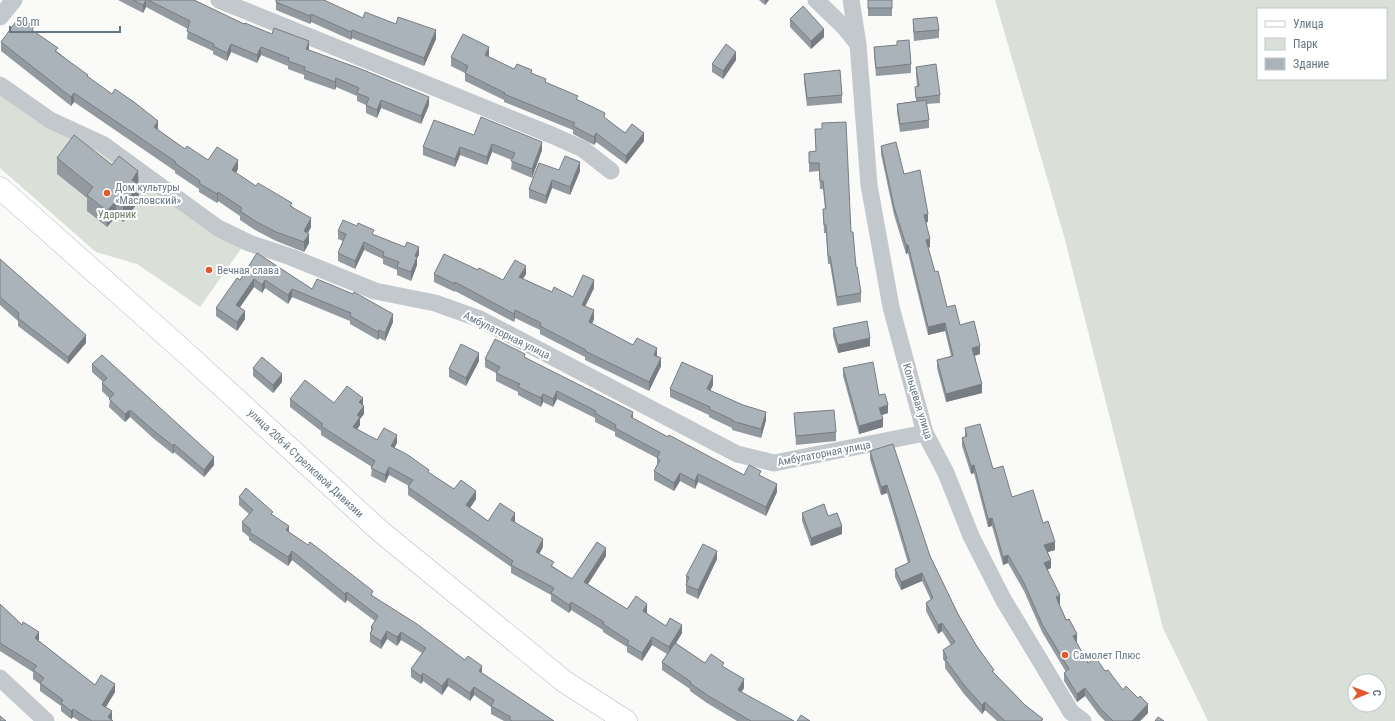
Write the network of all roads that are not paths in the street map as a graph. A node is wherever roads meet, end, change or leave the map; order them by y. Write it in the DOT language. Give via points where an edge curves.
graph roads {
  1 [pos="14,0"];
  2 [pos="218,0"];
  3 [pos="816,0"];
  4 [pos="851,0"];
  5 [pos="0,17"];
  6 [pos="858,44"];
  7 [pos="0,85"];
  8 [pos="611,171"];
  9 [pos="0,188"];
  10 [pos="925,433"];
  11 [pos="0,678"];
  12 [pos="46,721"];
  13 [pos="626,721"];
  14 [pos="1083,721"];
  1 -- 5 [label="street"];
  2 -- 8 [label="street" via="583,149"];
  3 -- 6 [label="street"];
  4 -- 6 [label="street, Кольцевая улица"];
  6 -- 10 [label="street, Кольцевая улица" via="869,185 891,307"];
  7 -- 10 [label="street, Амбулаторная улица" via="50,120 104,145 218,228 249,243 375,291 435,303 480,319 737,454 774,463"];
  9 -- 13 [label="main road, улица 206-й Стрелковой Дивизии" via="177,345 380,531 565,682"];
  10 -- 14 [label="street, Кольцевая улица" via="946,473 971,536 1003,599 1071,712"];
  11 -- 12 [label="street"];
}
